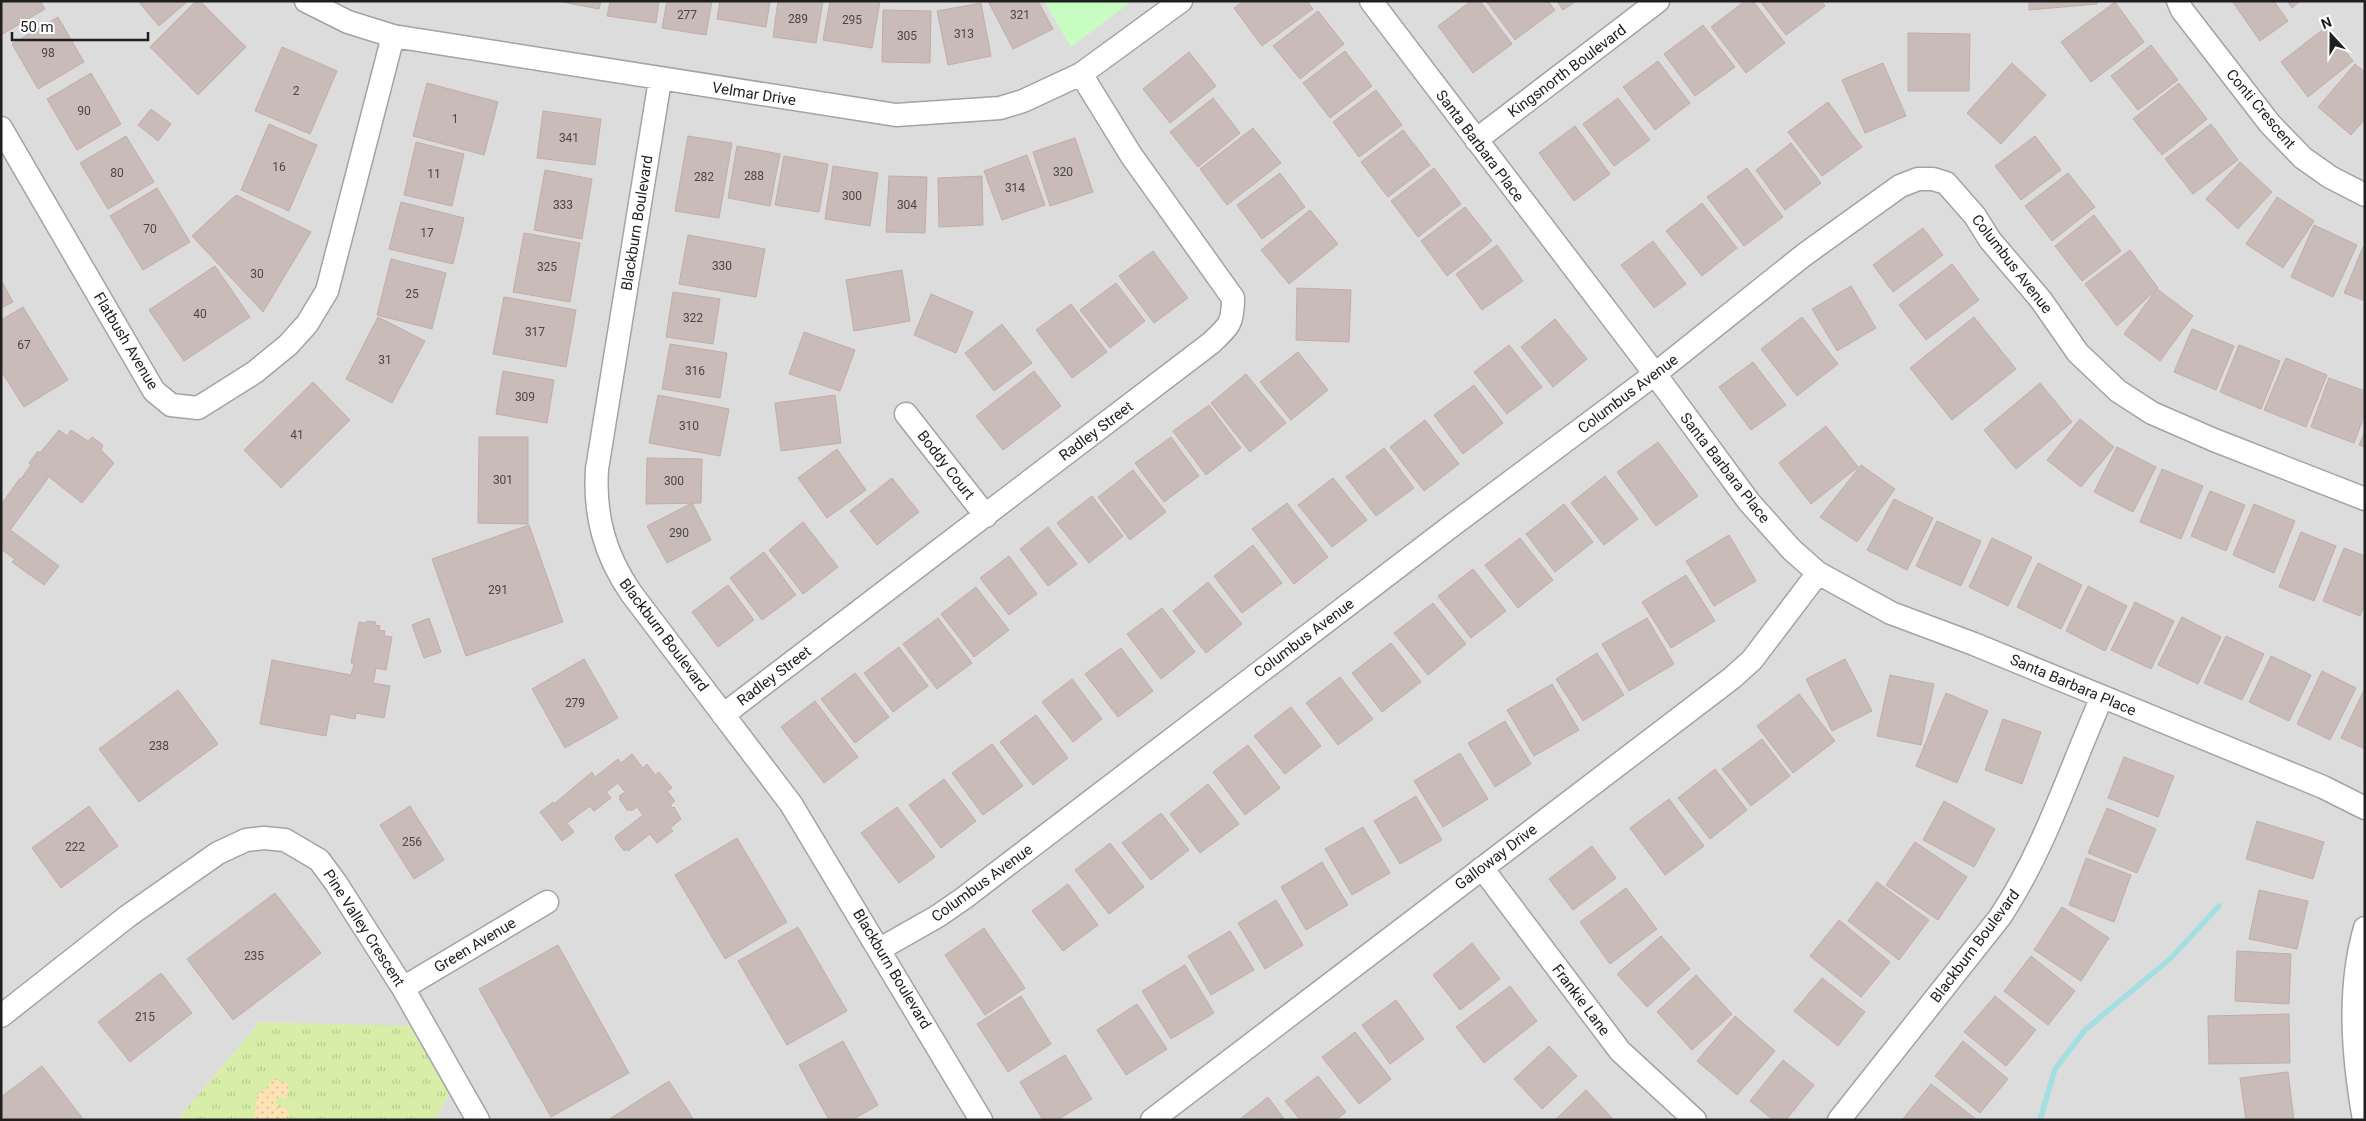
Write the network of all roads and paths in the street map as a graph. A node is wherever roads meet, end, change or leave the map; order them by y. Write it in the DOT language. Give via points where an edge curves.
graph roads {
  1 [pos="306,1"];
  2 [pos="1181,1"];
  3 [pos="1371,1"];
  4 [pos="1658,1"];
  5 [pos="2178,1"];
  6 [pos="393,36"];
  7 [pos="1081,74"];
  8 [pos="660,80"];
  9 [pos="1,128"];
  10 [pos="1476,140"];
  11 [pos="2365,195"];
  12 [pos="1654,374"];
  13 [pos="906,414"];
  14 [pos="2365,499"];
  15 [pos="986,516"];
  16 [pos="1818,573"];
  17 [pos="2102,697"];
  18 [pos="724,715"];
  19 [pos="2365,808"];
  20 [pos="1482,868"];
  21 [pos="547,902"];
  22 [pos="2365,928"];
  23 [pos="880,949"];
  24 [pos="403,988"];
  25 [pos="1,1016"];
  26 [pos="478,1120"];
  27 [pos="981,1120"];
  28 [pos="1152,1120"];
  29 [pos="1695,1120"];
  30 [pos="1839,1120"];
  31 [pos="2364,1120"];
  1 -- 6 [label="street, Velmar Drive" via="348,22"];
  2 -- 7 [label="street, Velmar Drive"];
  3 -- 10 [label="street, Santa Barbara Place"];
  4 -- 10 [label="street, Kingsnorth Boulevard"];
  5 -- 11 [label="street, Conti Crescent" via="2270,124 2303,158"];
  6 -- 8 [label="street, Velmar Drive"];
  6 -- 9 [label="street, Flatbush Avenue" via="327,291 307,324 288,345 255,372 198,408 171,406 154,392"];
  7 -- 8 [label="street, Velmar Drive" via="1000,108 896,115"];
  7 -- 15 [label="street, Radley Street" via="1131,155 1233,298 1231,325"];
  8 -- 18 [label="street, Blackburn Boulevard" via="598,461 596,498 604,540 620,576"];
  10 -- 12 [label="street, Santa Barbara Place"];
  12 -- 14 [label="street, Columbus Avenue" via="1804,255 1900,186 1918,179 1933,180 1946,183 1975,216 2078,353 2118,391 2152,414"];
  12 -- 16 [label="street, Santa Barbara Place" via="1748,502"];
  12 -- 23 [label="street, Columbus Avenue" via="964,898"];
  13 -- 15 [label="street, Boddy Court"];
  15 -- 18 [label="street, Radley Street"];
  16 -- 17 [label="street, Santa Barbara Place" via="1890,613"];
  16 -- 20 [label="street, Galloway Drive" via="1752,660 1732,678"];
  17 -- 19 [label="street, Santa Barbara Place" via="2323,787"];
  17 -- 30 [label="street, Blackburn Boulevard" via="2017,892"];
  18 -- 23 [label="street, Blackburn Boulevard" via="791,804"];
  20 -- 28 [label="street, Galloway Drive"];
  20 -- 29 [label="street, Frankie Lane" via="1620,1051"];
  21 -- 24 [label="street, Green Avenue"];
  22 -- 31 [label="street" via="2357,973 2353,1043"];
  23 -- 27 [label="street, Blackburn Boulevard"];
  24 -- 25 [label="street, Pine Valley Crescent" via="319,860 285,840 264,838 246,840 218,853 128,916"];
  24 -- 26 [label="street, Pine Valley Crescent"];
}
